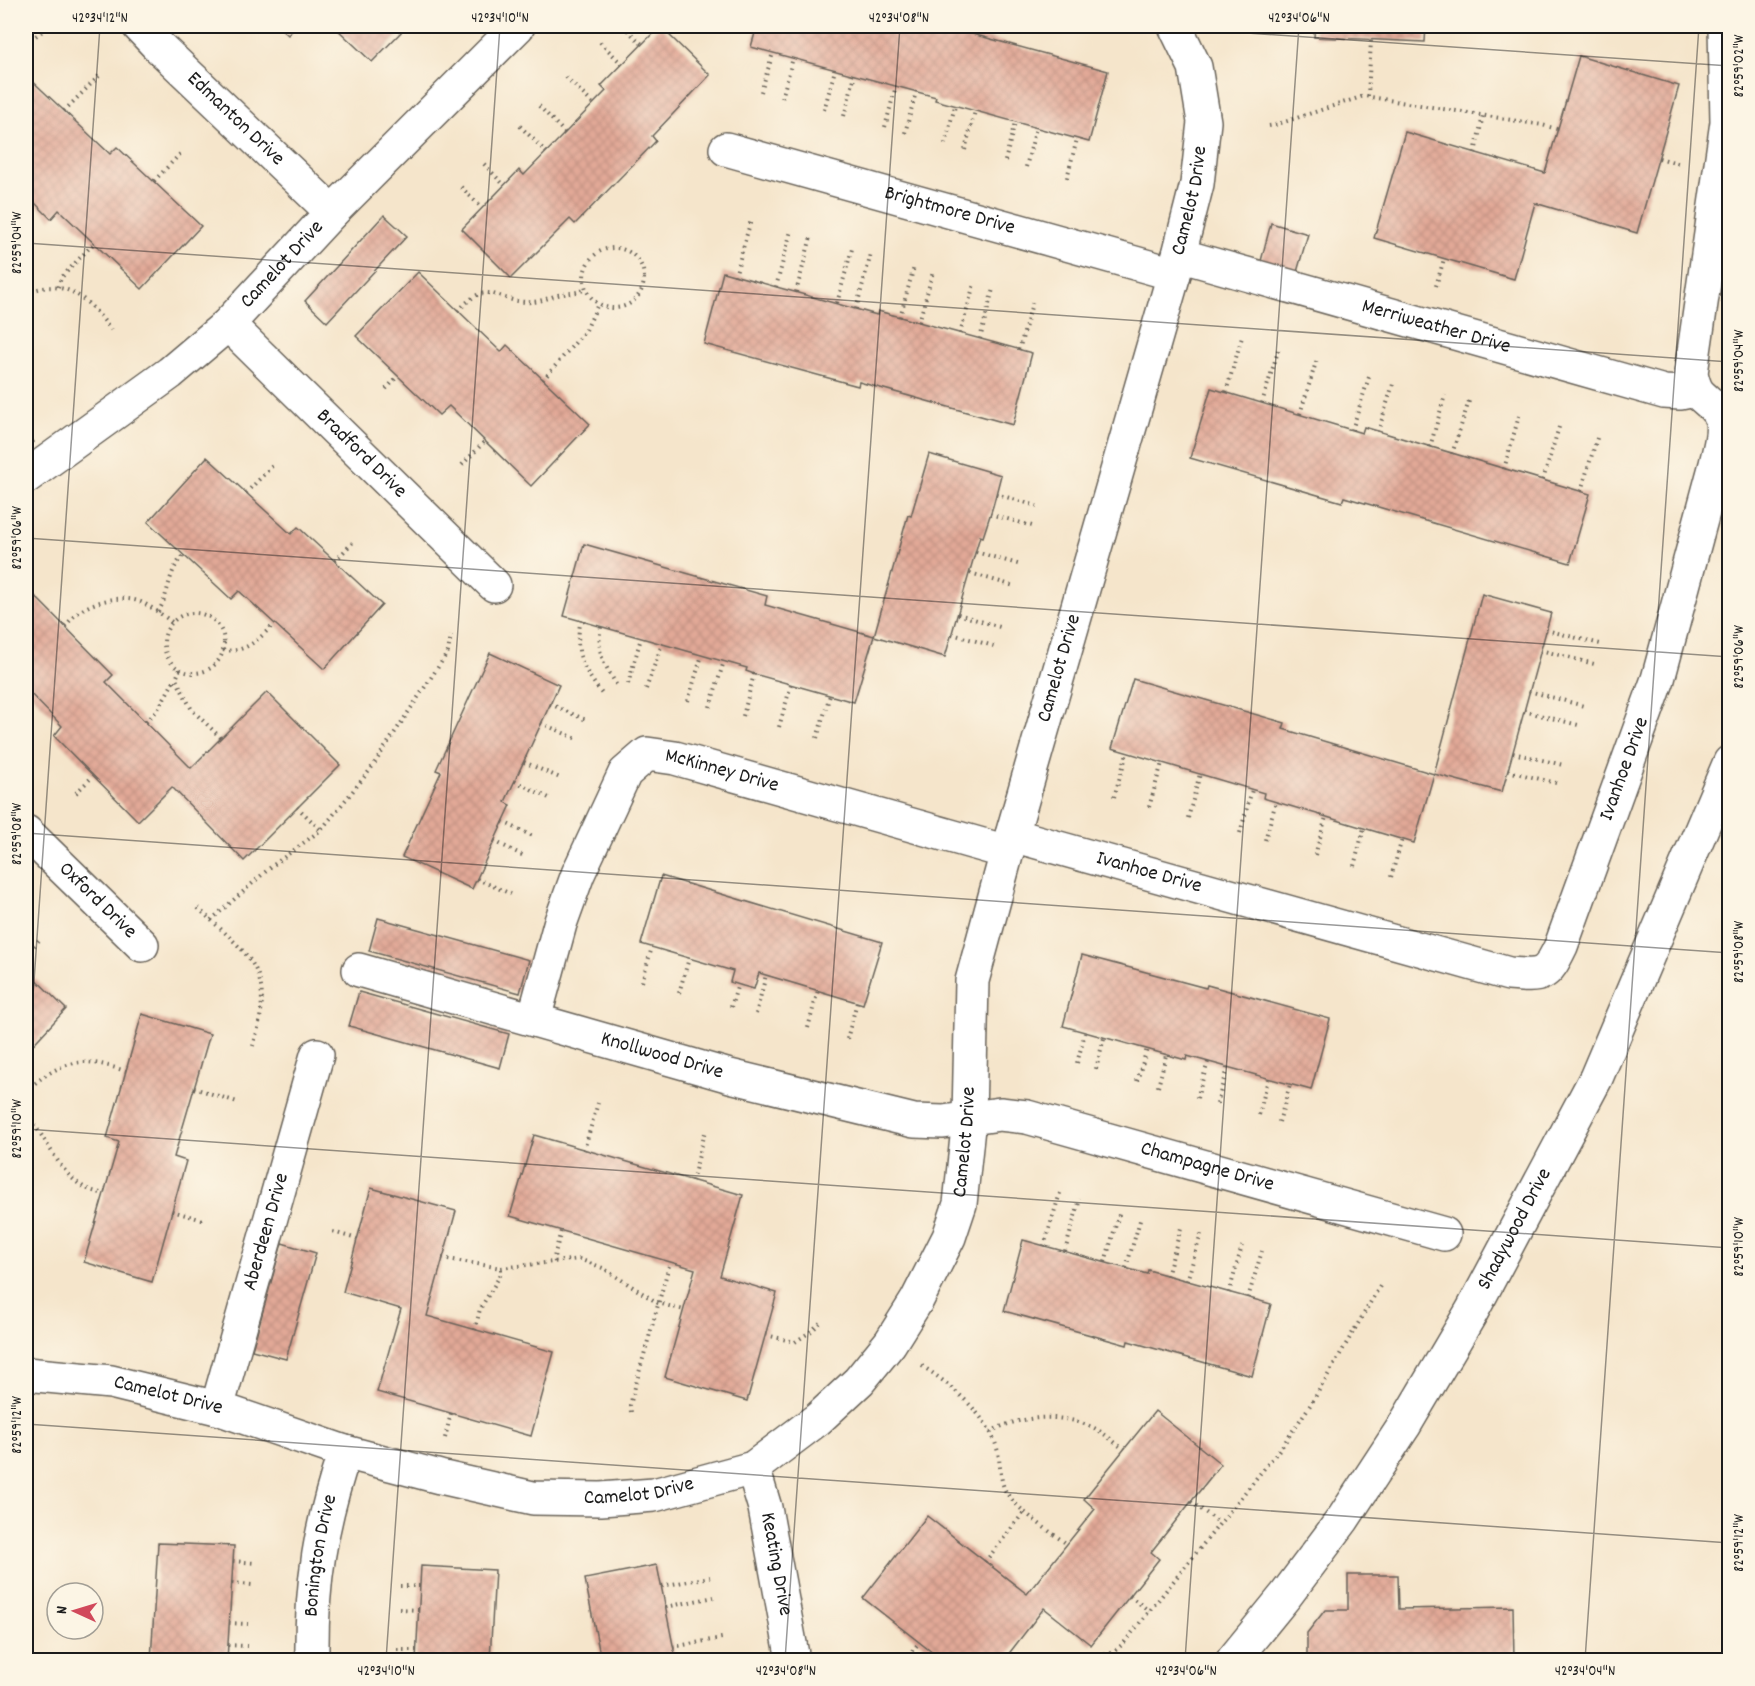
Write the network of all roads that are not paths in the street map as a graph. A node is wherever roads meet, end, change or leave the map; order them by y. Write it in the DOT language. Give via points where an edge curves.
graph roads {
  1 [pos="139,26"];
  2 [pos="518,26"];
  3 [pos="1175,26"];
  4 [pos="1725,26"];
  5 [pos="726,149"];
  6 [pos="332,212"];
  7 [pos="1176,264"];
  8 [pos="228,324"];
  9 [pos="1695,390"];
  10 [pos="26,477"];
  11 [pos="494,585"];
  12 [pos="1730,762"];
  13 [pos="26,832"];
  14 [pos="1009,843"];
  15 [pos="142,945"];
  16 [pos="359,970"];
  17 [pos="534,1019"];
  18 [pos="317,1055"];
  19 [pos="969,1118"];
  20 [pos="1444,1234"];
  21 [pos="26,1374"];
  22 [pos="217,1408"];
  23 [pos="345,1452"];
  24 [pos="753,1468"];
  25 [pos="312,1660"];
  26 [pos="793,1660"];
  27 [pos="1233,1660"];
  1 -- 6 [label="street, Edmanton Drive"];
  2 -- 6 [label="street, Camelot Drive"];
  3 -- 7 [label="street, Camelot Drive" via="1195,67 1204,122 1197,184"];
  4 -- 9 [label="street" via="1727,122 1691,373"];
  5 -- 7 [label="street, Brightmore Drive"];
  6 -- 8 [label="street, Camelot Drive"];
  7 -- 9 [label="street, Merriweather Drive" via="1664,393"];
  7 -- 14 [label="street, Camelot Drive"];
  8 -- 10 [label="street, Camelot Drive" via="170,373"];
  8 -- 11 [label="street, Bradford Drive"];
  9 -- 14 [label="street, Ivanhoe Drive" via="1719,413 1723,433 1716,464 1658,679 1550,967 1536,976 1509,974"];
  12 -- 27 [label="street, Shadywood Drive" via="1596,1078 1472,1311 1343,1519"];
  13 -- 15 [label="street, Oxford Drive"];
  14 -- 17 [label="street, McKinney Drive" via="675,758 646,754 625,773 578,874"];
  14 -- 19 [label="street, Camelot Drive" via="972,981"];
  16 -- 17 [label="street, Knollwood Drive"];
  17 -- 19 [label="street, Knollwood Drive" via="730,1076 914,1121"];
  18 -- 22 [label="street, Aberdeen Drive"];
  19 -- 20 [label="street, Champagne Drive" via="1000,1114 1027,1117"];
  19 -- 24 [label="street, Camelot Drive" via="960,1204 949,1238 917,1300 890,1343 859,1381 818,1419"];
  21 -- 22 [label="street, Camelot Drive" via="111,1383"];
  22 -- 23 [label="street, Camelot Drive"];
  23 -- 24 [label="street, Camelot Drive" via="533,1498 654,1495"];
  23 -- 25 [label="street, Bonington Drive" via="322,1532 312,1614"];
  24 -- 26 [label="street, Keating Drive" via="765,1508"];
}
